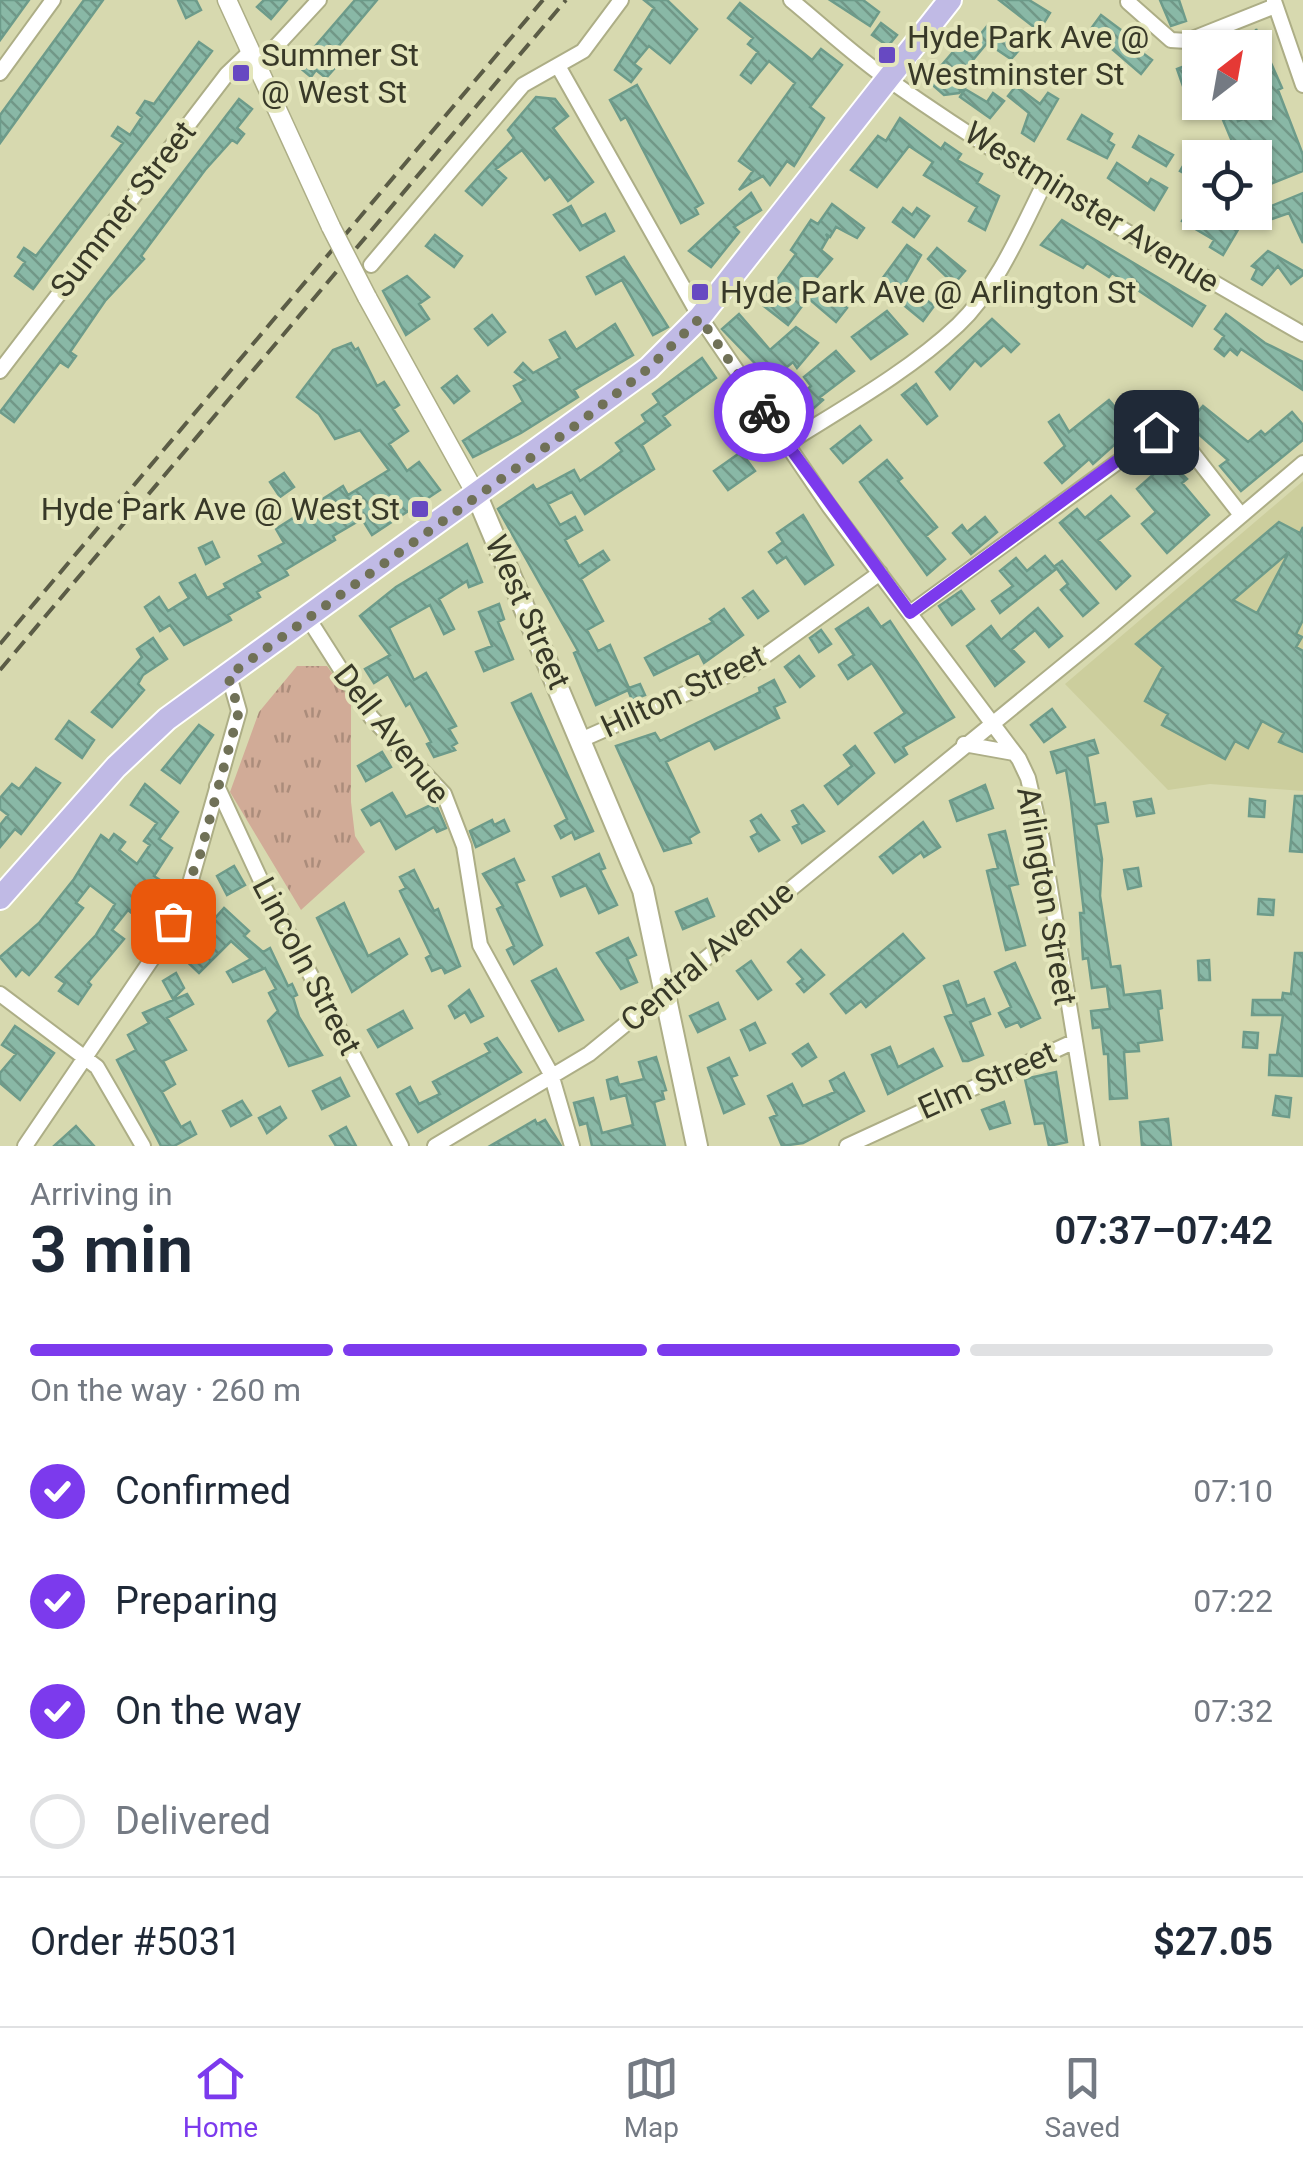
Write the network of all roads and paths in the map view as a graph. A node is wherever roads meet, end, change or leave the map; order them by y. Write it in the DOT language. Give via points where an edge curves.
graph roads {
  1 [pos="54,0"];
  2 [pos="227,0"];
  3 [pos="319,0"];
  4 [pos="621,0"];
  5 [pos="791,0"];
  6 [pos="950,0"];
  7 [pos="1128,2"];
  8 [pos="1274,3"];
  9 [pos="253,59"];
  10 [pos="558,66"];
  11 [pos="0,73"];
  12 [pos="889,80"];
  13 [pos="1303,85"];
  14 [pos="1046,180"];
  15 [pos="372,265"];
  16 [pos="700,318"];
  17 [pos="1303,334"];
  18 [pos="0,370"];
  19 [pos="786,444"];
  20 [pos="1303,463"];
  21 [pos="477,496"];
  22 [pos="1241,515"];
  23 [pos="880,573"];
  24 [pos="910,613"];
  25 [pos="308,618"];
  26 [pos="228,676"];
  27 [pos="993,720"];
  28 [pos="583,739"];
  29 [pos="964,744"];
  30 [pos="1014,753"];
  31 [pos="217,785"];
  32 [pos="0,898"];
  33 [pos="668,991"];
  34 [pos="0,994"];
  35 [pos="1074,1042"];
  36 [pos="86,1055"];
  37 [pos="551,1074"];
  38 [pos="24,1146"];
  39 [pos="142,1146"];
  40 [pos="401,1146"];
  41 [pos="435,1146"];
  42 [pos="572,1146"];
  43 [pos="697,1146"];
  44 [pos="847,1146"];
  45 [pos="1092,1146"];
  1 -- 11 [label="street"];
  2 -- 9 [label="street, West Street"];
  3 -- 9 [label="street, Summer Street"];
  4 -- 10 [label="street" via="583,51"];
  5 -- 12 [label="street, Westminster Avenue"];
  6 -- 12 [label="main road"];
  7 -- 8 [label="street" via="1170,40 1187,42"];
  8 -- 13 [label="street"];
  9 -- 18 [label="street, Summer Street" via="227,74"];
  9 -- 21 [label="street, West Street, bridge" via="367,298"];
  10 -- 15 [label="street" via="523,85"];
  10 -- 16 [label="street, Arlington Street"];
  12 -- 14 [label="street, Westminster Avenue"];
  12 -- 16 [label="main road"];
  14 -- 17 [label="street, Westminster Avenue"];
  14 -- 19 [label="street" via="1014,243 959,324"];
  16 -- 19 [label="street, Arlington Street"];
  16 -- 21 [label="main road" via="649,368"];
  19 -- 23 [label="street, Arlington Street"];
  20 -- 22 [label="street, Central Avenue"];
  21 -- 25 [label="main road"];
  21 -- 28 [label="main road, West Street"];
  22 -- 24 [label="street" via="1170,424"];
  22 -- 27 [label="street, Central Avenue"];
  23 -- 24 [label="street, Arlington Street"];
  23 -- 28 [label="street, Hilton Street" via="755,663"];
  24 -- 27 [label="street, Arlington Street"];
  25 -- 26 [label="main road"];
  25 -- 37 [label="street, Dell Avenue" via="371,717 444,794 464,846 480,945"];
  26 -- 31 [label="street" via="239,711"];
  26 -- 32 [label="main road" via="116,766"];
  27 -- 29 [label="street, Central Avenue"];
  27 -- 30 [label="street, Arlington Street"];
  28 -- 33 [label="main road, West Street" via="643,890"];
  29 -- 30 [label="street"];
  29 -- 33 [label="street, Central Avenue"];
  30 -- 35 [label="street, Arlington Street" via="1028,778 1042,839"];
  31 -- 36 [label="street" via="187,894 158,950"];
  31 -- 40 [label="street, Lincoln Street"];
  33 -- 37 [label="street, Central Avenue" via="589,1054"];
  33 -- 43 [label="main road, West Street"];
  34 -- 36 [label="street"];
  35 -- 44 [label="street, Elm Street"];
  35 -- 45 [label="street, Arlington Street"];
  36 -- 38 [label="street"];
  36 -- 39 [label="street" via="110,1083"];
  37 -- 41 [label="street, Central Avenue"];
  37 -- 42 [label="street, Dell Avenue"];
}
